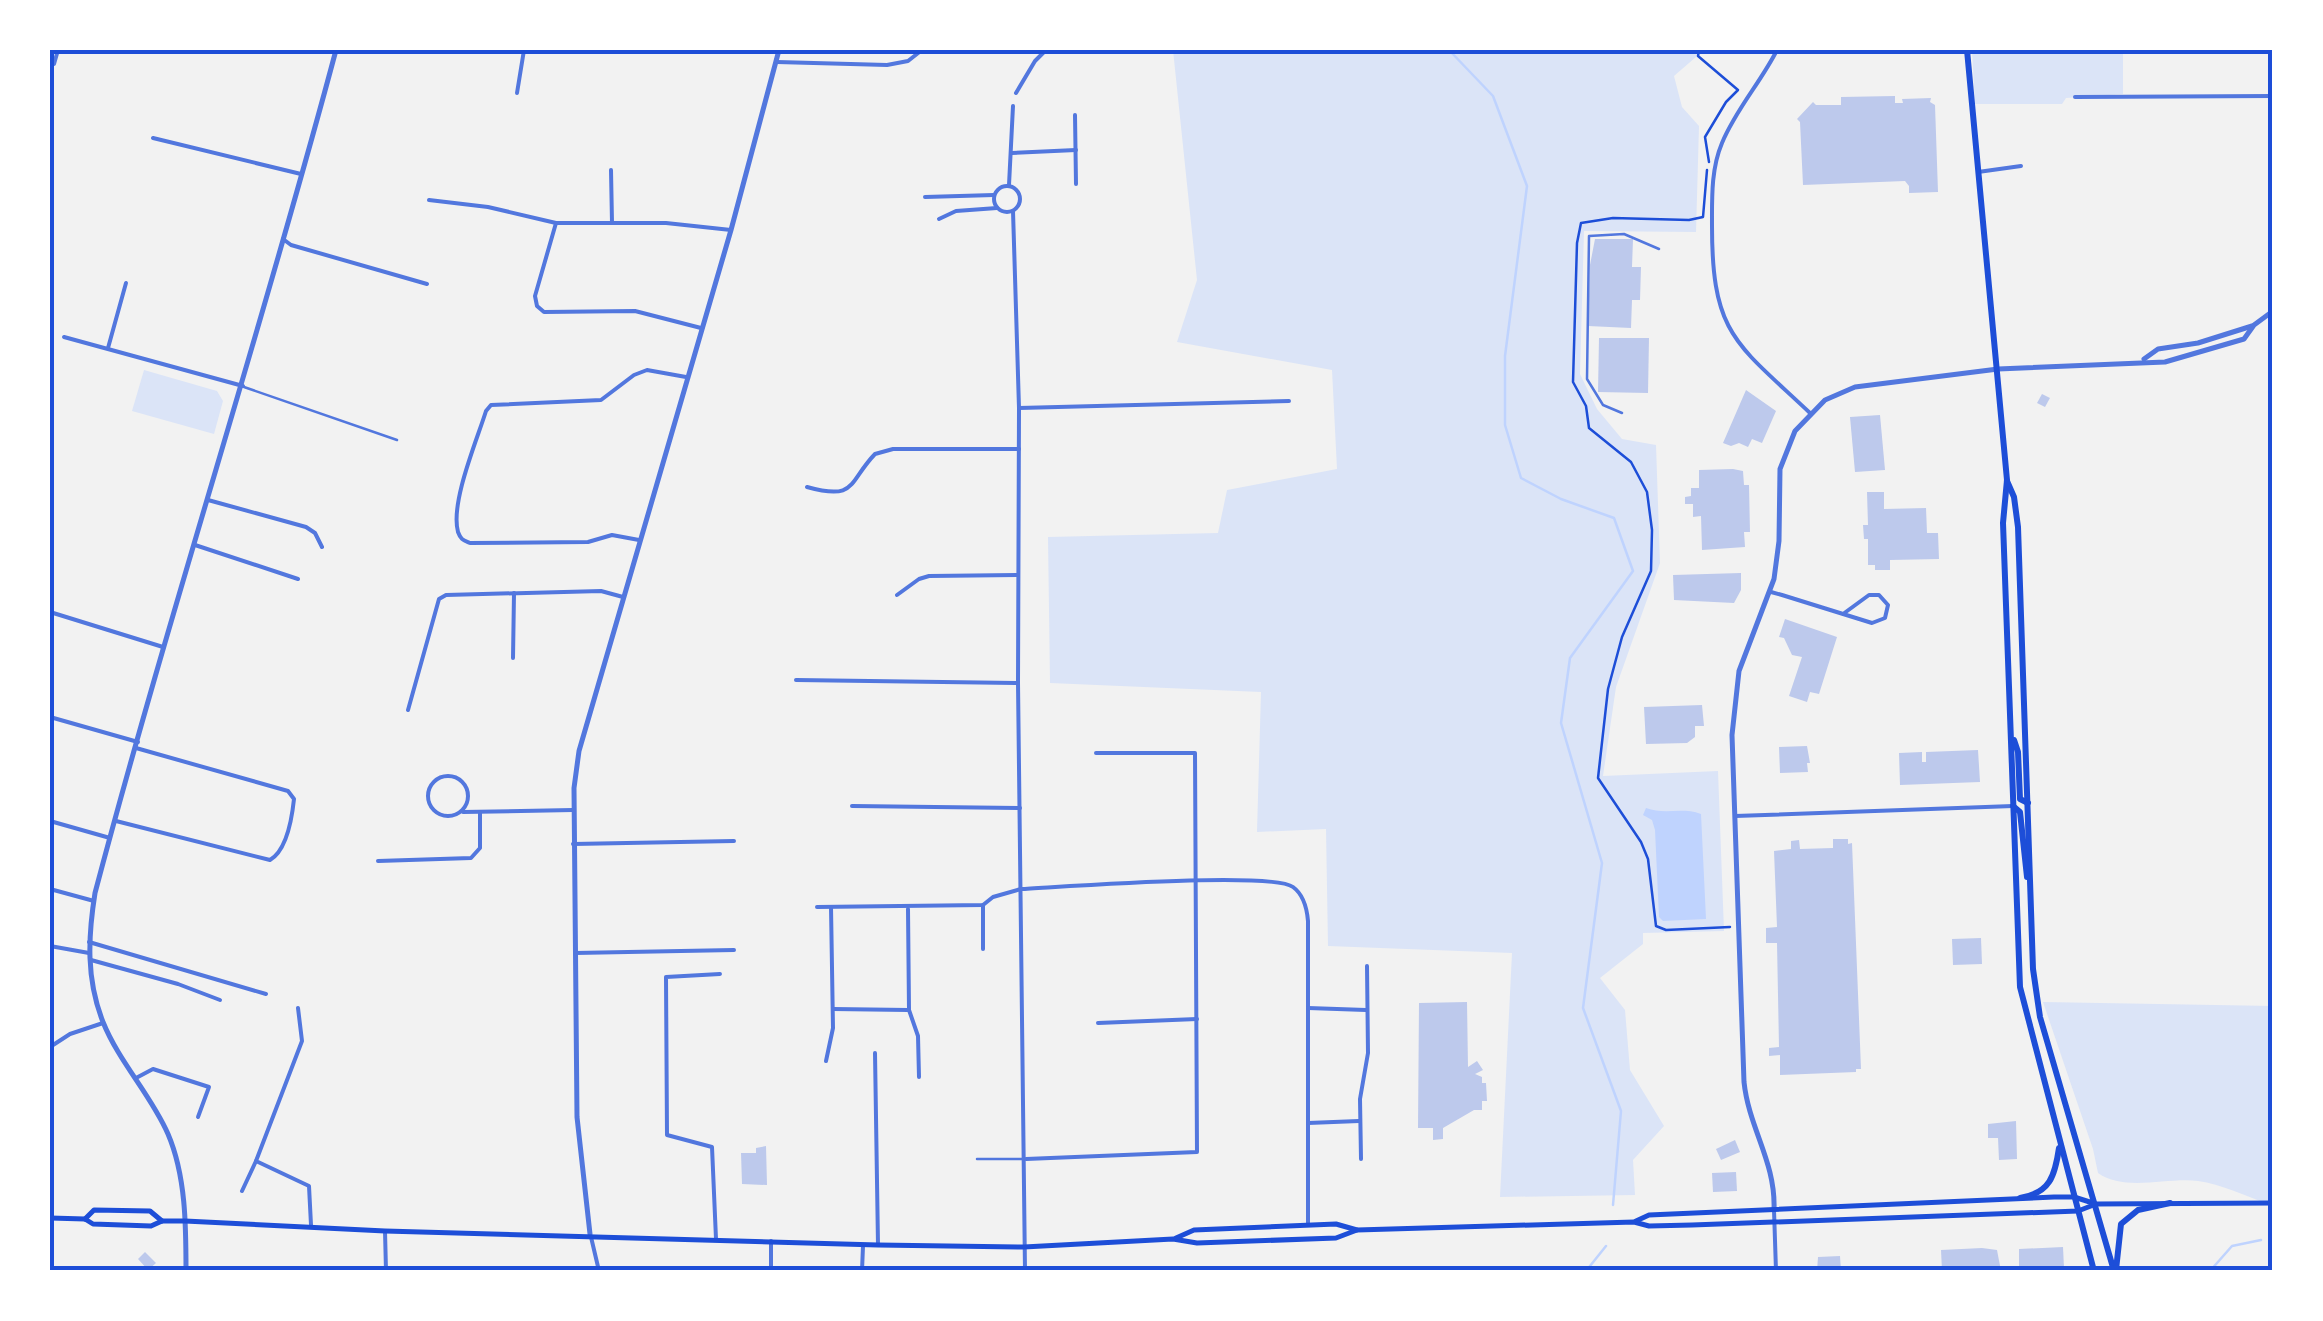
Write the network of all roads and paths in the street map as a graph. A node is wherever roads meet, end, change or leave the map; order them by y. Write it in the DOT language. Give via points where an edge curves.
graph roads {
  1 [pos="58,50"];
  2 [pos="336,50"];
  3 [pos="524,50"];
  4 [pos="779,50"];
  5 [pos="922,50"];
  6 [pos="1046,50"];
  7 [pos="1699,50"];
  8 [pos="1777,50"];
  9 [pos="1967,50"];
  10 [pos="777,62"];
  11 [pos="54,64"];
  12 [pos="518,92"];
  13 [pos="1016,94"];
  14 [pos="2273,96"];
  15 [pos="2075,97"];
  16 [pos="1012,106"];
  17 [pos="1075,115"];
  18 [pos="153,138"];
  19 [pos="1076,150"];
  20 [pos="1012,153"];
  21 [pos="2022,166"];
  22 [pos="612,170"];
  23 [pos="1978,172"];
  24 [pos="301,174"];
  25 [pos="1076,184"];
  26 [pos="1009,185"];
  27 [pos="994,195"];
  28 [pos="925,197"];
  29 [pos="429,200"];
  30 [pos="998,208"];
  31 [pos="1013,211"];
  32 [pos="939,219"];
  33 [pos="556,222"];
  34 [pos="612,223"];
  35 [pos="731,230"];
  36 [pos="283,238"];
  37 [pos="1658,250"];
  38 [pos="126,283"];
  39 [pos="427,284"];
  40 [pos="2273,311"];
  41 [pos="2254,325"];
  42 [pos="701,328"];
  43 [pos="64,337"];
  44 [pos="108,348"];
  45 [pos="2141,360"];
  46 [pos="1998,369"];
  47 [pos="686,376"];
  48 [pos="242,386"];
  49 [pos="1289,401"];
  50 [pos="1019,408"];
  51 [pos="1622,413"];
  52 [pos="1810,413"];
  53 [pos="397,440"];
  54 [pos="1019,449"];
  55 [pos="2007,480"];
  56 [pos="807,487"];
  57 [pos="208,500"];
  58 [pos="639,540"];
  59 [pos="194,545"];
  60 [pos="322,547"];
  61 [pos="1018,575"];
  62 [pos="298,579"];
  63 [pos="1771,592"];
  64 [pos="514,594"];
  65 [pos="897,595"];
  66 [pos="623,597"];
  67 [pos="50,612"];
  68 [pos="1843,614"];
  69 [pos="163,646"];
  70 [pos="514,658"];
  71 [pos="796,680"];
  72 [pos="1018,683"];
  73 [pos="408,710"];
  74 [pos="50,718"];
  75 [pos="2012,734"];
  76 [pos="137,745"];
  77 [pos="1096,754"];
  78 [pos="2028,802"];
  79 [pos="852,806"];
  80 [pos="2012,806"];
  81 [pos="1020,808"];
  82 [pos="574,810"];
  83 [pos="459,812"];
  84 [pos="480,812"];
  85 [pos="1735,816"];
  86 [pos="50,820"];
  87 [pos="115,820"];
  88 [pos="110,838"];
  89 [pos="734,840"];
  90 [pos="573,844"];
  91 [pos="378,861"];
  92 [pos="1198,881"];
  93 [pos="2030,888"];
  94 [pos="50,889"];
  95 [pos="1021,889"];
  96 [pos="94,900"];
  97 [pos="983,905"];
  98 [pos="817,907"];
  99 [pos="831,907"];
  100 [pos="908,907"];
  101 [pos="1739,927"];
  102 [pos="89,942"];
  103 [pos="50,946"];
  104 [pos="734,950"];
  105 [pos="984,950"];
  106 [pos="574,953"];
  107 [pos="89,956"];
  108 [pos="1367,966"];
  109 [pos="720,974"];
  110 [pos="266,994"];
  111 [pos="220,1000"];
  112 [pos="298,1008"];
  113 [pos="833,1008"];
  114 [pos="1308,1008"];
  115 [pos="909,1010"];
  116 [pos="1366,1010"];
  117 [pos="1197,1019"];
  118 [pos="103,1023"];
  119 [pos="1098,1023"];
  120 [pos="51,1044"];
  121 [pos="875,1053"];
  122 [pos="826,1062"];
  123 [pos="919,1077"];
  124 [pos="136,1078"];
  125 [pos="198,1117"];
  126 [pos="1360,1121"];
  127 [pos="1308,1123"];
  128 [pos="2060,1142"];
  129 [pos="977,1159"];
  130 [pos="1024,1159"];
  131 [pos="1362,1159"];
  132 [pos="256,1160"];
  133 [pos="242,1191"];
  134 [pos="2074,1197"];
  135 [pos="2020,1198"];
  136 [pos="2170,1203"];
  137 [pos="2273,1203"];
  138 [pos="2096,1204"];
  139 [pos="1774,1210"];
  140 [pos="2078,1211"];
  141 [pos="50,1218"];
  142 [pos="85,1219"];
  143 [pos="162,1221"];
  144 [pos="185,1221"];
  145 [pos="1634,1222"];
  146 [pos="1774,1224"];
  147 [pos="1308,1225"];
  148 [pos="311,1227"];
  149 [pos="385,1230"];
  150 [pos="1357,1230"];
  151 [pos="590,1234"];
  152 [pos="1173,1239"];
  153 [pos="716,1240"];
  154 [pos="771,1241"];
  155 [pos="863,1244"];
  156 [pos="878,1245"];
  157 [pos="1024,1246"];
  158 [pos="186,1271"];
  159 [pos="386,1271"];
  160 [pos="599,1271"];
  161 [pos="771,1271"];
  162 [pos="862,1271"];
  163 [pos="1024,1271"];
  164 [pos="1776,1271"];
  165 [pos="2094,1271"];
  166 [pos="2115,1271"];
  1 -- 11 [label="street"];
  2 -- 24 [label="street"];
  3 -- 12 [label="street"];
  4 -- 10 [label="street"];
  5 -- 10 [label="street" via="887,65"];
  6 -- 13 [label="street"];
  7 -- 101 [label="path" via="1709,68 1738,90 1705,137 1710,154 1704,216 1581,223 1573,382 1589,428 1631,462 1650,502 1652,530 1651,571 1608,689 1598,778 1642,842 1656,926"];
  8 -- 52 [label="street" via="1722,144 1712,182 1712,270 1721,314 1741,348"];
  9 -- 23 [label="main road"];
  10 -- 35 [label="street"];
  14 -- 15 [label="street"];
  16 -- 20 [label="street"];
  17 -- 19 [label="street"];
  18 -- 24 [label="street"];
  19 -- 20 [label="street"];
  19 -- 25 [label="street"];
  20 -- 26 [label="street"];
  21 -- 23 [label="street"];
  22 -- 34 [label="street"];
  23 -- 46 [label="main road"];
  24 -- 36 [label="street"];
  26 -- 27 [label="street"];
  26 -- 31 [label="street" via="1020,196"];
  27 -- 28 [label="street"];
  27 -- 30 [label="street"];
  29 -- 33 [label="street"];
  30 -- 31 [label="street"];
  30 -- 32 [label="street"];
  31 -- 50 [label="street"];
  33 -- 34 [label="street"];
  33 -- 42 [label="street" via="535,296 544,312 636,311"];
  34 -- 35 [label="street"];
  35 -- 42 [label="street"];
  36 -- 39 [label="street" via="291,246"];
  36 -- 48 [label="street"];
  37 -- 51 [label="lane" via="1624,234 1589,236 1587,378 1603,405"];
  38 -- 44 [label="street"];
  40 -- 41 [label="street"];
  41 -- 45 [label="street" via="2158,349"];
  41 -- 45 [label="street" via="2244,339 2208,352"];
  42 -- 47 [label="street"];
  43 -- 44 [label="street"];
  44 -- 48 [label="street"];
  45 -- 46 [label="street"];
  46 -- 52 [label="street" via="1855,387"];
  46 -- 55 [label="main road"];
  47 -- 58 [label="street"];
  47 -- 58 [label="street" via="646,370 602,400 491,404 459,502 458,532 474,544 588,542 612,535"];
  48 -- 53 [label="lane"];
  48 -- 57 [label="street"];
  49 -- 50 [label="street"];
  50 -- 54 [label="street"];
  52 -- 63 [label="street" via="1780,469"];
  54 -- 56 [label="street" via="894,449 875,454 848,489"];
  54 -- 61 [label="street"];
  55 -- 75 [label="main road"];
  55 -- 78 [label="main road" via="2018,527"];
  57 -- 59 [label="street"];
  57 -- 60 [label="street" via="306,527"];
  58 -- 66 [label="street"];
  59 -- 62 [label="street"];
  59 -- 69 [label="street"];
  61 -- 65 [label="street" via="929,576"];
  61 -- 72 [label="street"];
  63 -- 68 [label="street"];
  63 -- 85 [label="street" via="1739,671 1732,734"];
  64 -- 66 [label="street" via="601,591"];
  64 -- 70 [label="street"];
  64 -- 73 [label="street" via="439,599"];
  66 -- 82 [label="street" via="579,751"];
  67 -- 69 [label="street"];
  68 -- 68 [label="street" via="1876,623 1888,605 1869,595"];
  69 -- 76 [label="street"];
  71 -- 72 [label="street"];
  72 -- 81 [label="street"];
  74 -- 76 [label="street"];
  75 -- 78 [label="main road" via="2020,799"];
  75 -- 80 [label="main road"];
  76 -- 87 [label="street"];
  76 -- 87 [label="street" via="288,791 294,798 280,854 270,860"];
  77 -- 92 [label="street" via="1195,753"];
  78 -- 93 [label="main road"];
  79 -- 81 [label="street"];
  80 -- 85 [label="street"];
  80 -- 93 [label="main road" via="2020,812"];
  80 -- 128 [label="main road" via="2020,987"];
  81 -- 95 [label="street"];
  82 -- 84 [label="street"];
  82 -- 90 [label="street"];
  83 -- 83 [label="street" via="467,802 466,787 454,777 438,778 428,790 429,805 441,816"];
  83 -- 84 [label="street"];
  84 -- 91 [label="street" via="474,857"];
  85 -- 101 [label="street"];
  86 -- 88 [label="street"];
  87 -- 88 [label="street"];
  88 -- 96 [label="street"];
  89 -- 90 [label="street"];
  90 -- 106 [label="street"];
  92 -- 95 [label="street"];
  92 -- 114 [label="street" via="1280,880 1294,887 1306,908"];
  92 -- 117 [label="street"];
  93 -- 138 [label="main road" via="2040,1017"];
  94 -- 96 [label="street"];
  95 -- 97 [label="street"];
  95 -- 130 [label="street"];
  96 -- 102 [label="street"];
  97 -- 100 [label="street"];
  97 -- 105 [label="street"];
  98 -- 99 [label="street"];
  99 -- 100 [label="street"];
  99 -- 113 [label="street"];
  100 -- 115 [label="street"];
  101 -- 139 [label="street" via="1746,1096 1772,1170"];
  102 -- 107 [label="street"];
  102 -- 110 [label="street"];
  103 -- 107 [label="street"];
  104 -- 106 [label="street"];
  106 -- 151 [label="street" via="577,1117"];
  107 -- 111 [label="street"];
  107 -- 118 [label="street"];
  108 -- 116 [label="street"];
  109 -- 153 [label="street" via="666,976 667,1135 712,1147"];
  112 -- 132 [label="street" via="302,1041"];
  113 -- 115 [label="street"];
  113 -- 122 [label="street"];
  114 -- 116 [label="street"];
  114 -- 127 [label="street"];
  115 -- 123 [label="street" via="918,1036"];
  116 -- 126 [label="street"];
  117 -- 119 [label="street"];
  117 -- 130 [label="street" via="1197,1152"];
  118 -- 120 [label="street"];
  118 -- 124 [label="street"];
  121 -- 156 [label="street"];
  124 -- 125 [label="street" via="153,1069 209,1087"];
  124 -- 144 [label="street" via="170,1138"];
  126 -- 127 [label="street"];
  126 -- 131 [label="street"];
  127 -- 147 [label="street"];
  128 -- 134 [label="main road"];
  128 -- 135 [label="main road" via="2052,1180 2041,1192"];
  129 -- 130 [label="lane"];
  130 -- 157 [label="street"];
  132 -- 133 [label="street"];
  132 -- 148 [label="street" via="309,1186"];
  134 -- 135 [label="main road"];
  134 -- 138 [label="main road"];
  134 -- 140 [label="main road"];
  135 -- 139 [label="main road"];
  136 -- 137 [label="main road"];
  136 -- 138 [label="main road"];
  136 -- 166 [label="main road" via="2138,1210 2121,1224"];
  138 -- 140 [label="main road"];
  138 -- 166 [label="main road"];
  139 -- 145 [label="main road" via="1649,1215"];
  139 -- 146 [label="street"];
  140 -- 146 [label="main road"];
  140 -- 165 [label="main road"];
  141 -- 142 [label="main road"];
  142 -- 143 [label="main road" via="151,1226"];
  142 -- 143 [label="main road" via="94,1210 120,1210 150,1212"];
  143 -- 144 [label="main road"];
  144 -- 148 [label="main road"];
  144 -- 158 [label="street"];
  145 -- 146 [label="main road"];
  145 -- 150 [label="main road"];
  146 -- 164 [label="street"];
  147 -- 150 [label="main road"];
  147 -- 152 [label="main road" via="1194,1230"];
  148 -- 149 [label="main road"];
  149 -- 151 [label="main road"];
  149 -- 159 [label="street"];
  150 -- 152 [label="main road" via="1336,1238"];
  151 -- 153 [label="main road"];
  151 -- 160 [label="street"];
  152 -- 157 [label="main road"];
  153 -- 154 [label="main road"];
  154 -- 155 [label="main road"];
  154 -- 161 [label="street"];
  155 -- 156 [label="main road"];
  155 -- 162 [label="street"];
  156 -- 157 [label="main road"];
  157 -- 163 [label="street"];
}
